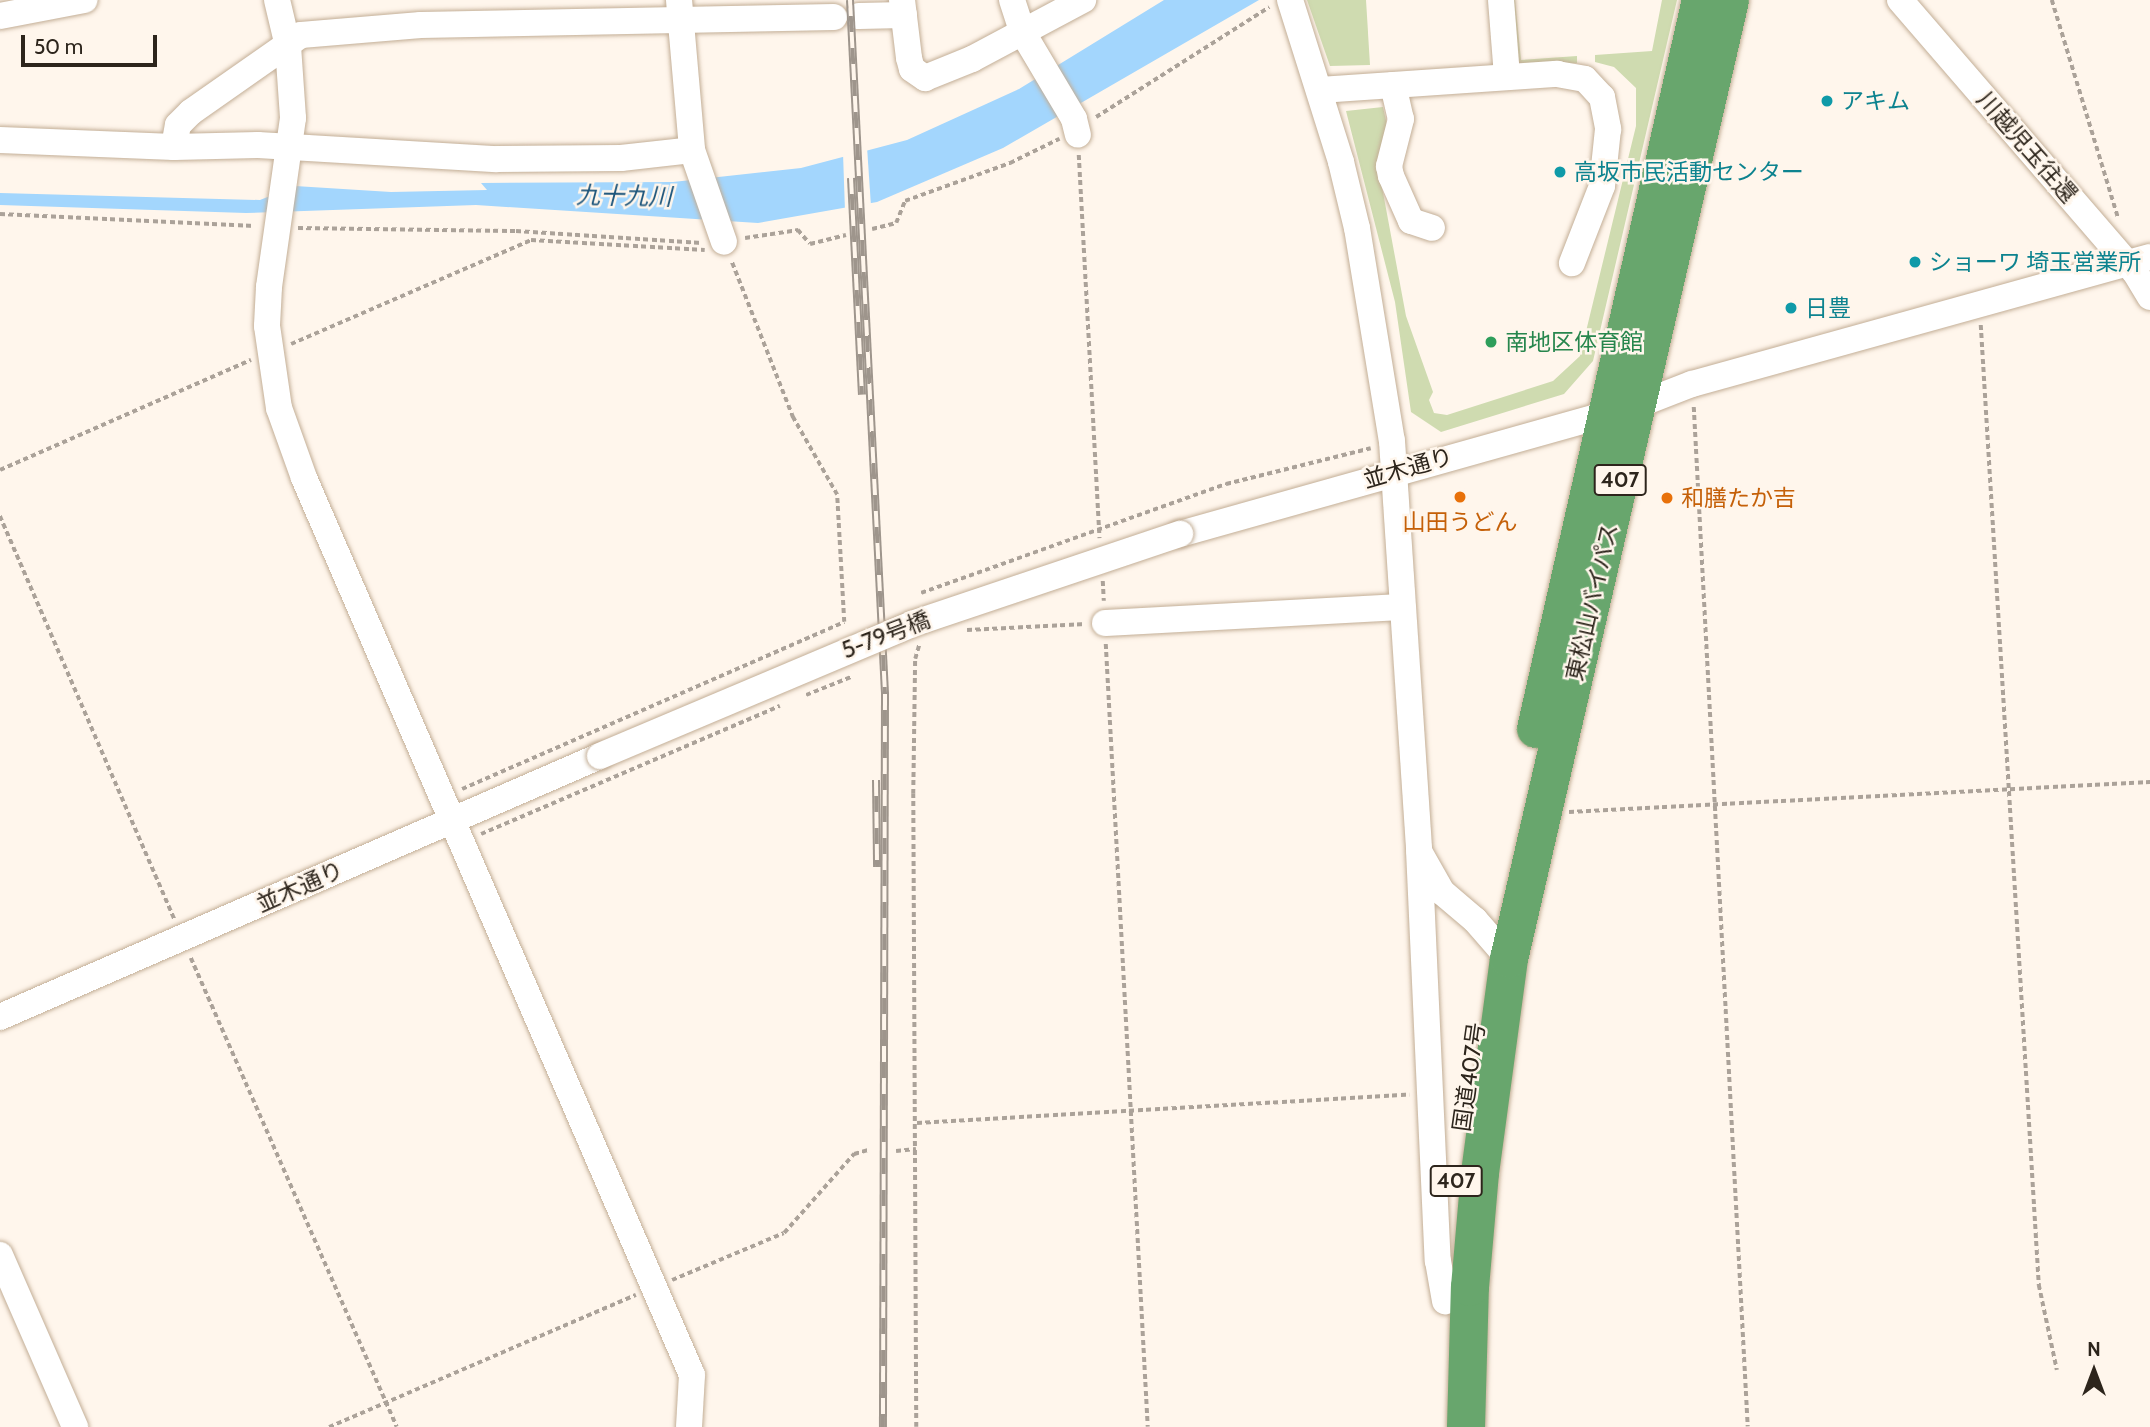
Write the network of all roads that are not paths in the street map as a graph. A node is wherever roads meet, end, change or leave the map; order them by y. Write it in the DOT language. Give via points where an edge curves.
graph roads {
  1 [pos="84,0"];
  2 [pos="277,0"];
  3 [pos="1012,0"];
  4 [pos="1083,0"];
  5 [pos="1501,0"];
  6 [pos="1700,0"];
  7 [pos="1730,0"];
  8 [pos="1900,0"];
  9 [pos="1283,1"];
  10 [pos="903,7"];
  11 [pos="680,9"];
  12 [pos="0,16"];
  13 [pos="1027,41"];
  14 [pos="288,46"];
  15 [pos="1507,77"];
  16 [pos="1393,85"];
  17 [pos="1320,90"];
  18 [pos="1077,127"];
  19 [pos="0,140"];
  20 [pos="174,147"];
  21 [pos="289,151"];
  22 [pos="694,154"];
  23 [pos="1432,228"];
  24 [pos="723,240"];
  25 [pos="2138,260"];
  26 [pos="1572,263"];
  27 [pos="2150,298"];
  28 [pos="1623,409"];
  29 [pos="1392,472"];
  30 [pos="1180,534"];
  31 [pos="1402,607"];
  32 [pos="1105,623"];
  33 [pos="600,756"];
  34 [pos="454,819"];
  35 [pos="1419,850"];
  36 [pos="1500,948"];
  37 [pos="0,1017"];
  38 [pos="0,1255"];
  39 [pos="1446,1301"];
  40 [pos="75,1427"];
  41 [pos="689,1427"];
  42 [pos="1441,1427"];
  43 [pos="1466,1427"];
  1 -- 12 [label="street"];
  2 -- 14 [label="street"];
  3 -- 13 [label="street"];
  4 -- 13 [label="street"];
  5 -- 15 [label="street"];
  6 -- 28 [label="highway, 東松山バイパス / 407"];
  7 -- 28 [label="highway, 東松山バイパス / 407"];
  8 -- 25 [label="street, 川越児玉往還"];
  9 -- 17 [label="street"];
  10 -- 11 [label="street" via="846,16"];
  10 -- 13 [label="street" via="912,69 925,78"];
  11 -- 14 [label="street" via="336,29 301,35"];
  11 -- 22 [label="street"];
  13 -- 18 [label="street"];
  14 -- 20 [label="street" via="191,112 178,125"];
  14 -- 21 [label="street" via="293,118"];
  15 -- 16 [label="street"];
  15 -- 26 [label="street" via="1572,75 1597,88 1606,107 1602,186"];
  16 -- 17 [label="street"];
  16 -- 23 [label="street" via="1401,119 1389,166 1391,176 1411,221"];
  17 -- 29 [label="street" via="1366,268"];
  19 -- 20 [label="street"];
  20 -- 21 [label="street"];
  21 -- 22 [label="street" via="497,159"];
  21 -- 34 [label="street" via="269,287 270,353 279,408 304,478"];
  22 -- 24 [label="street"];
  25 -- 27 [label="street, 川越児玉往還"];
  25 -- 28 [label="street, 並木通り" via="1692,384"];
  28 -- 29 [label="street, 並木通り"];
  28 -- 36 [label="highway, 東松山バイパス / 407"];
  28 -- 36 [label="highway, 東松山バイパス / 407" via="1543,810"];
  29 -- 30 [label="street, 並木通り"];
  29 -- 31 [label="street"];
  30 -- 33 [label="street, 5-79号橋, bridge" via="912,624"];
  31 -- 32 [label="street"];
  31 -- 35 [label="street"];
  33 -- 34 [label="street, 並木通り"];
  34 -- 37 [label="street, 並木通り"];
  34 -- 41 [label="street" via="692,1375"];
  35 -- 36 [label="street" via="1442,892"];
  35 -- 39 [label="street" via="1438,1261"];
  36 -- 39 [label="highway, 国道407号 / 407" via="1457,1160"];
  36 -- 43 [label="highway, 国道407号 / 407" via="1480,1173"];
  38 -- 40 [label="street"];
  39 -- 42 [label="highway, 国道407号 / 407"];
}
